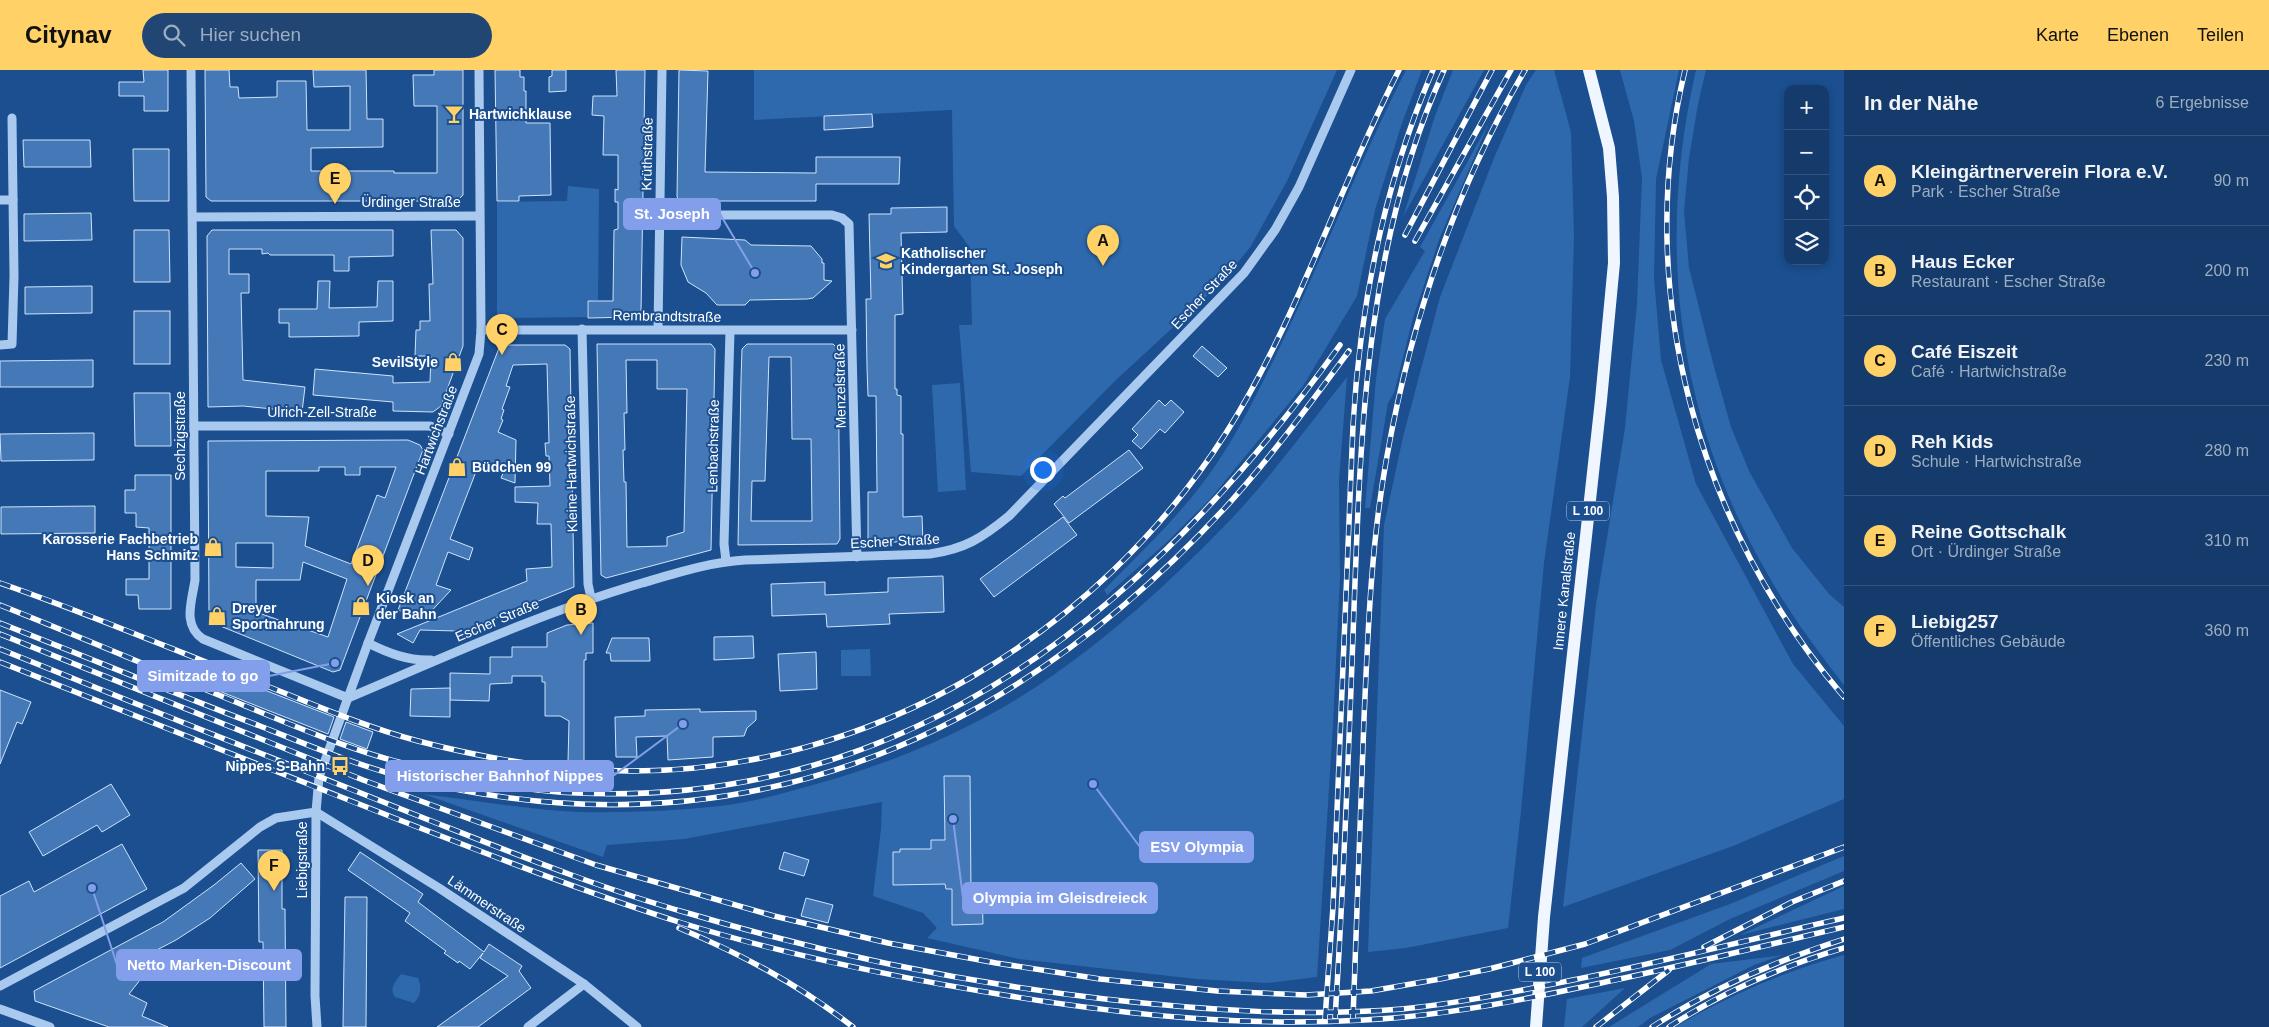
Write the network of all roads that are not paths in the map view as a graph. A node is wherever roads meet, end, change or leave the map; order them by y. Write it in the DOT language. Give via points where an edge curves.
graph roads {
  1 [pos="191,70"];
  2 [pos="479,70"];
  3 [pos="662,70"];
  4 [pos="1351,70"];
  5 [pos="1589,70"];
  6 [pos="12,118"];
  7 [pos="0,200"];
  8 [pos="13,200"];
  9 [pos="659,215"];
  10 [pos="479,216"];
  11 [pos="193,217"];
  12 [pos="582,329"];
  13 [pos="658,329"];
  14 [pos="481,330"];
  15 [pos="852,330"];
  16 [pos="730,331"];
  17 [pos="0,344"];
  18 [pos="194,426"];
  19 [pos="449,434"];
  20 [pos="857,557"];
  21 [pos="726,561"];
  22 [pos="591,598"];
  23 [pos="368,643"];
  24 [pos="436,660"];
  25 [pos="348,698"];
  26 [pos="316,812"];
  27 [pos="584,984"];
  28 [pos="0,986"];
  29 [pos="0,1009"];
  30 [pos="50,1027"];
  31 [pos="317,1027"];
  32 [pos="528,1027"];
  33 [pos="637,1027"];
  34 [pos="1536,1027"];
  1 -- 11 [label="street, Sechzigstraße"];
  2 -- 10 [label="street, Hartwichstraße"];
  3 -- 9 [label="street, Krüthstraße"];
  4 -- 20 [label="street, Escher Straße" via="1299,187 1260,253 1203,317 1009,516 972,544 952,551"];
  5 -- 34 [label="main road, Innere Kanalstraße / L 100" via="1609,148 1614,263 1545,908"];
  6 -- 8 [label="street"];
  7 -- 8 [label="street"];
  8 -- 17 [label="street" via="12,344"];
  9 -- 13 [label="street, Krüthstraße"];
  9 -- 15 [label="street, Menzelstraße" via="832,215 842,218 849,224"];
  10 -- 11 [label="street, Ürdinger Straße"];
  10 -- 14 [label="street, Hartwichstraße"];
  11 -- 18 [label="street, Sechzigstraße"];
  12 -- 13 [label="street, Rembrandtstraße"];
  12 -- 14 [label="street, Rembrandtstraße"];
  12 -- 22 [label="street, Kleine Hartwichstraße" via="588,584"];
  13 -- 16 [label="street, Rembrandtstraße"];
  14 -- 19 [label="street, Hartwichstraße" via="479,354"];
  15 -- 16 [label="street, Rembrandtstraße"];
  15 -- 20 [label="street, Menzelstraße"];
  16 -- 21 [label="street, Lenbachstraße"];
  18 -- 19 [label="street, Ulrich-Zell-Straße" via="430,426"];
  18 -- 25 [label="street, Sechzigstraße" via="195,580 190,619 193,630 203,639"];
  19 -- 23 [label="street, Hartwichstraße"];
  20 -- 21 [label="street, Escher Straße"];
  21 -- 22 [label="street, Escher Straße"];
  22 -- 24 [label="street, Escher Straße"];
  23 -- 24 [label="street" via="416,661"];
  23 -- 25 [label="street, Hartwichstraße"];
  24 -- 25 [label="street, Escher Straße"];
  25 -- 26 [label="street, Liebigstraße" via="319,777"];
  26 -- 27 [label="street, Lämmerstraße"];
  26 -- 28 [label="street" via="276,818 260,827 184,888"];
  26 -- 31 [label="street, Liebigstraße"];
  27 -- 32 [label="street"];
  27 -- 33 [label="street, Lämmerstraße"];
  29 -- 30 [label="street"];
}
